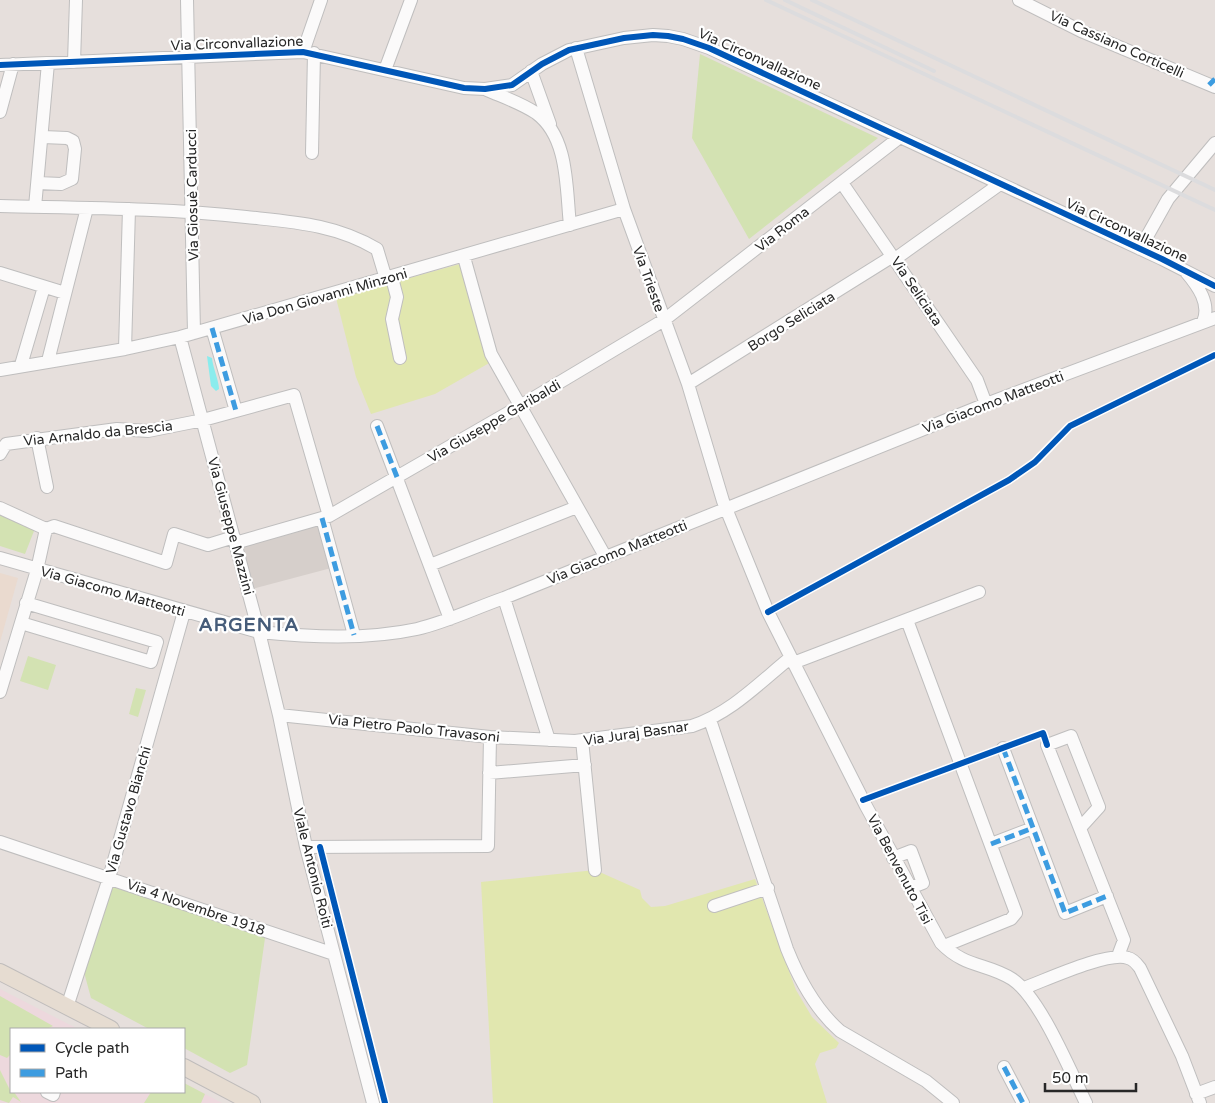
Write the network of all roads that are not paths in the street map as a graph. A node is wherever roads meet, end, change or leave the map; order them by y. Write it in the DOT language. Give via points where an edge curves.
graph roads {
  1 [pos="76,0"];
  2 [pos="187,0"];
  3 [pos="321,0"];
  4 [pos="411,0"];
  5 [pos="1019,0"];
  6 [pos="576,48"];
  7 [pos="308,52"];
  8 [pos="190,58"];
  9 [pos="74,62"];
  10 [pos="48,63"];
  11 [pos="6,64"];
  12 [pos="385,70"];
  13 [pos="531,71"];
  14 [pos="1215,87"];
  15 [pos="485,89"];
  16 [pos="0,112"];
  17 [pos="552,129"];
  18 [pos="43,134"];
  19 [pos="900,138"];
  20 [pos="1215,143"];
  21 [pos="312,153"];
  22 [pos="38,183"];
  23 [pos="842,183"];
  24 [pos="1000,184"];
  25 [pos="0,206"];
  26 [pos="35,207"];
  27 [pos="87,208"];
  28 [pos="129,209"];
  29 [pos="624,210"];
  30 [pos="192,211"];
  31 [pos="570,225"];
  32 [pos="1140,249"];
  33 [pos="464,257"];
  34 [pos="894,258"];
  35 [pos="1162,259"];
  36 [pos="0,272"];
  37 [pos="391,278"];
  38 [pos="44,286"];
  39 [pos="1215,286"];
  40 [pos="65,293"];
  41 [pos="664,320"];
  42 [pos="1209,320"];
  43 [pos="212,328"];
  44 [pos="194,333"];
  45 [pos="180,337"];
  46 [pos="125,349"];
  47 [pos="400,358"];
  48 [pos="48,361"];
  49 [pos="0,365"];
  50 [pos="21,366"];
  51 [pos="0,370"];
  52 [pos="688,384"];
  53 [pos="986,404"];
  54 [pos="520,406"];
  55 [pos="236,411"];
  56 [pos="203,420"];
  57 [pos="377,426"];
  58 [pos="37,438"];
  59 [pos="0,454"];
  60 [pos="397,477"];
  61 [pos="46,487"];
  62 [pos="577,507"];
  63 [pos="0,508"];
  64 [pos="726,508"];
  65 [pos="326,517"];
  66 [pos="46,529"];
  67 [pos="235,540"];
  68 [pos="606,556"];
  69 [pos="0,558"];
  70 [pos="430,565"];
  71 [pos="37,570"];
  72 [pos="979,592"];
  73 [pos="504,598"];
  74 [pos="26,603"];
  75 [pos="184,612"];
  76 [pos="450,619"];
  77 [pos="907,620"];
  78 [pos="21,623"];
  79 [pos="259,632"];
  80 [pos="354,635"];
  81 [pos="792,660"];
  82 [pos="0,692"];
  83 [pos="279,715"];
  84 [pos="710,720"];
  85 [pos="490,737"];
  86 [pos="549,740"];
  87 [pos="582,740"];
  88 [pos="1003,748"];
  89 [pos="585,765"];
  90 [pos="489,774"];
  91 [pos="1033,828"];
  92 [pos="1080,828"];
  93 [pos="0,842"];
  94 [pos="991,844"];
  95 [pos="306,847"];
  96 [pos="894,858"];
  97 [pos="595,870"];
  98 [pos="109,878"];
  99 [pos="768,888"];
  100 [pos="910,888"];
  101 [pos="1106,896"];
  102 [pos="714,906"];
  103 [pos="944,946"];
  104 [pos="334,954"];
  105 [pos="1118,956"];
  106 [pos="0,972"];
  107 [pos="1024,988"];
  108 [pos="67,1006"];
  109 [pos="108,1028"];
  110 [pos="1004,1067"];
  111 [pos="185,1068"];
  112 [pos="1215,1087"];
  113 [pos="1198,1098"];
  114 [pos="252,1103"];
  115 [pos="373,1103"];
  116 [pos="953,1103"];
  117 [pos="1023,1103"];
  118 [pos="1086,1103"];
  1 -- 9 [label="street"];
  2 -- 8 [label="street, Via Giosuè Carducci"];
  3 -- 7 [label="street"];
  4 -- 12 [label="street"];
  5 -- 14 [label="street, Via Cassiano Corticelli"];
  6 -- 13 [label="street, Via Circonvallazione"];
  6 -- 19 [label="street, Via Circonvallazione" via="653,35 683,39 709,48"];
  6 -- 29 [label="street, Via Trieste"];
  7 -- 8 [label="street, Via Circonvallazione"];
  7 -- 12 [label="street, Via Circonvallazione"];
  7 -- 21 [label="street"];
  8 -- 9 [label="street, Via Circonvallazione"];
  8 -- 30 [label="street, Via Giosuè Carducci"];
  9 -- 10 [label="street, Via Circonvallazione"];
  10 -- 11 [label="street, Via Circonvallazione"];
  10 -- 18 [label="street"];
  11 -- 16 [label="street"];
  12 -- 15 [label="street, Via Circonvallazione" via="464,88"];
  13 -- 15 [label="street, Via Circonvallazione" via="512,85"];
  13 -- 17 [label="street"];
  15 -- 17 [label="street" via="529,109"];
  17 -- 31 [label="street" via="560,150"];
  18 -- 22 [label="street"];
  18 -- 22 [label="street" via="73,142 72,179 61,184"];
  19 -- 23 [label="street, Via Roma"];
  19 -- 24 [label="street, Via Circonvallazione"];
  20 -- 32 [label="street" via="1168,200"];
  22 -- 26 [label="street"];
  23 -- 34 [label="street, Via Seliciata"];
  23 -- 41 [label="street, Via Roma"];
  24 -- 32 [label="street, Via Circonvallazione"];
  24 -- 34 [label="street, Borgo Seliciata"];
  25 -- 26 [label="street"];
  26 -- 27 [label="street"];
  27 -- 28 [label="street"];
  27 -- 40 [label="street"];
  28 -- 30 [label="street"];
  28 -- 46 [label="street"];
  29 -- 31 [label="street, Via Don Giovanni Minzoni"];
  29 -- 41 [label="street, Via Trieste"];
  30 -- 37 [label="street" via="318,224 377,249"];
  30 -- 44 [label="street, Via Giosuè Carducci"];
  31 -- 33 [label="street, Via Don Giovanni Minzoni"];
  32 -- 35 [label="street, Via Circonvallazione"];
  33 -- 37 [label="street, Via Don Giovanni Minzoni"];
  33 -- 54 [label="street" via="485,339"];
  34 -- 52 [label="street, Borgo Seliciata"];
  34 -- 53 [label="street, Via Seliciata" via="977,380"];
  35 -- 39 [label="street, Via Circonvallazione"];
  35 -- 42 [label="street, Via Circonvallazione" via="1186,272 1205,305"];
  36 -- 38 [label="street"];
  37 -- 43 [label="street, Via Don Giovanni Minzoni"];
  37 -- 47 [label="street" via="397,297 392,319"];
  38 -- 40 [label="street"];
  38 -- 50 [label="street"];
  40 -- 48 [label="street"];
  41 -- 52 [label="street, Via Trieste"];
  41 -- 54 [label="street, Via Giuseppe Garibaldi"];
  42 -- 53 [label="street, Via Giacomo Matteotti"];
  43 -- 44 [label="street, Via Don Giovanni Minzoni"];
  43 -- 55 [label="street"];
  44 -- 45 [label="street, Via Don Giovanni Minzoni"];
  45 -- 46 [label="street, Via Don Giovanni Minzoni"];
  45 -- 56 [label="street, Via Giuseppe Mazzini"];
  46 -- 48 [label="street, Via Don Giovanni Minzoni"];
  48 -- 50 [label="street, Via Don Giovanni Minzoni"];
  49 -- 50 [label="street, Via Don Giovanni Minzoni"];
  50 -- 51 [label="street, Via Don Giovanni Minzoni"];
  52 -- 64 [label="street, Via Trieste"];
  53 -- 64 [label="street, Via Giacomo Matteotti"];
  54 -- 60 [label="street, Via Giuseppe Garibaldi"];
  54 -- 62 [label="street"];
  55 -- 56 [label="street, Via Arnaldo da Brescia"];
  55 -- 65 [label="street, Via Arnaldo da Brescia" via="294,395"];
  56 -- 58 [label="street, Via Arnaldo da Brescia" via="148,430 117,428"];
  56 -- 67 [label="street, Via Giuseppe Mazzini"];
  57 -- 60 [label="street"];
  58 -- 59 [label="street, Via Arnaldo da Brescia" via="6,444"];
  58 -- 61 [label="street"];
  60 -- 65 [label="street, Via Giuseppe Garibaldi"];
  60 -- 70 [label="street"];
  62 -- 68 [label="street"];
  62 -- 70 [label="street"];
  63 -- 66 [label="street"];
  64 -- 68 [label="street, Via Giacomo Matteotti"];
  64 -- 81 [label="street, Via Benvenuto Tisi" via="768,612"];
  65 -- 67 [label="street, Via Giuseppe Garibaldi"];
  65 -- 80 [label="street"];
  66 -- 67 [label="street, Via Giuseppe Garibaldi" via="54,526 166,563 174,534 208,545"];
  66 -- 71 [label="street"];
  67 -- 79 [label="street, Via Giuseppe Mazzini"];
  68 -- 73 [label="street, Via Giacomo Matteotti"];
  69 -- 71 [label="street, Via Giacomo Matteotti"];
  70 -- 76 [label="street"];
  71 -- 74 [label="street"];
  71 -- 75 [label="street, Via Giacomo Matteotti"];
  72 -- 77 [label="street"];
  73 -- 76 [label="street, Via Giacomo Matteotti"];
  73 -- 86 [label="street"];
  74 -- 78 [label="street"];
  74 -- 78 [label="street" via="157,642 151,662"];
  75 -- 79 [label="street, Via Giacomo Matteotti"];
  75 -- 98 [label="street, Via Gustavo Bianchi"];
  76 -- 80 [label="street, Via Giacomo Matteotti" via="403,631"];
  77 -- 81 [label="street"];
  77 -- 94 [label="street"];
  78 -- 82 [label="street"];
  79 -- 80 [label="street, Via Giacomo Matteotti"];
  79 -- 83 [label="street, Viale Antonio Roiti"];
  81 -- 84 [label="street, Via Juraj Basnar"];
  81 -- 96 [label="street, Via Benvenuto Tisi"];
  83 -- 85 [label="street, Via Pietro Paolo Travasoni"];
  83 -- 95 [label="street, Viale Antonio Roiti"];
  84 -- 87 [label="street, Via Juraj Basnar" via="692,726"];
  84 -- 99 [label="street"];
  85 -- 86 [label="street, Via Pietro Paolo Travasoni"];
  85 -- 90 [label="street"];
  86 -- 87 [label="street, Via Juraj Basnar"];
  87 -- 89 [label="street"];
  88 -- 91 [label="street"];
  89 -- 90 [label="street"];
  89 -- 97 [label="street"];
  90 -- 95 [label="street" via="488,846"];
  91 -- 94 [label="street"];
  91 -- 101 [label="street" via="1065,912"];
  92 -- 92 [label="street" via="1048,745 1070,736 1098,807"];
  92 -- 101 [label="street"];
  93 -- 98 [label="street, Via 4 Novembre 1918"];
  94 -- 103 [label="street" via="1015,907 1015,916"];
  95 -- 104 [label="street, Viale Antonio Roiti"];
  96 -- 100 [label="street, Via Benvenuto Tisi"];
  96 -- 100 [label="street" via="911,851 923,883"];
  98 -- 104 [label="street, Via 4 Novembre 1918"];
  98 -- 108 [label="street, Via Gustavo Bianchi"];
  99 -- 102 [label="street"];
  99 -- 116 [label="street" via="797,973 831,1023 850,1038 926,1081"];
  100 -- 103 [label="street, Via Benvenuto Tisi"];
  101 -- 105 [label="street" via="1124,940"];
  103 -- 107 [label="street, Via Benvenuto Tisi" via="957,957 1001,973"];
  104 -- 115 [label="street, Viale Antonio Roiti"];
  105 -- 107 [label="street"];
  105 -- 113 [label="street" via="1130,958 1140,968"];
  106 -- 108 [label="main road"];
  107 -- 118 [label="street, Via Benvenuto Tisi" via="1041,1014"];
  108 -- 109 [label="main road"];
  110 -- 117 [label="street"];
  111 -- 114 [label="main road"];
  112 -- 113 [label="street"];
}
